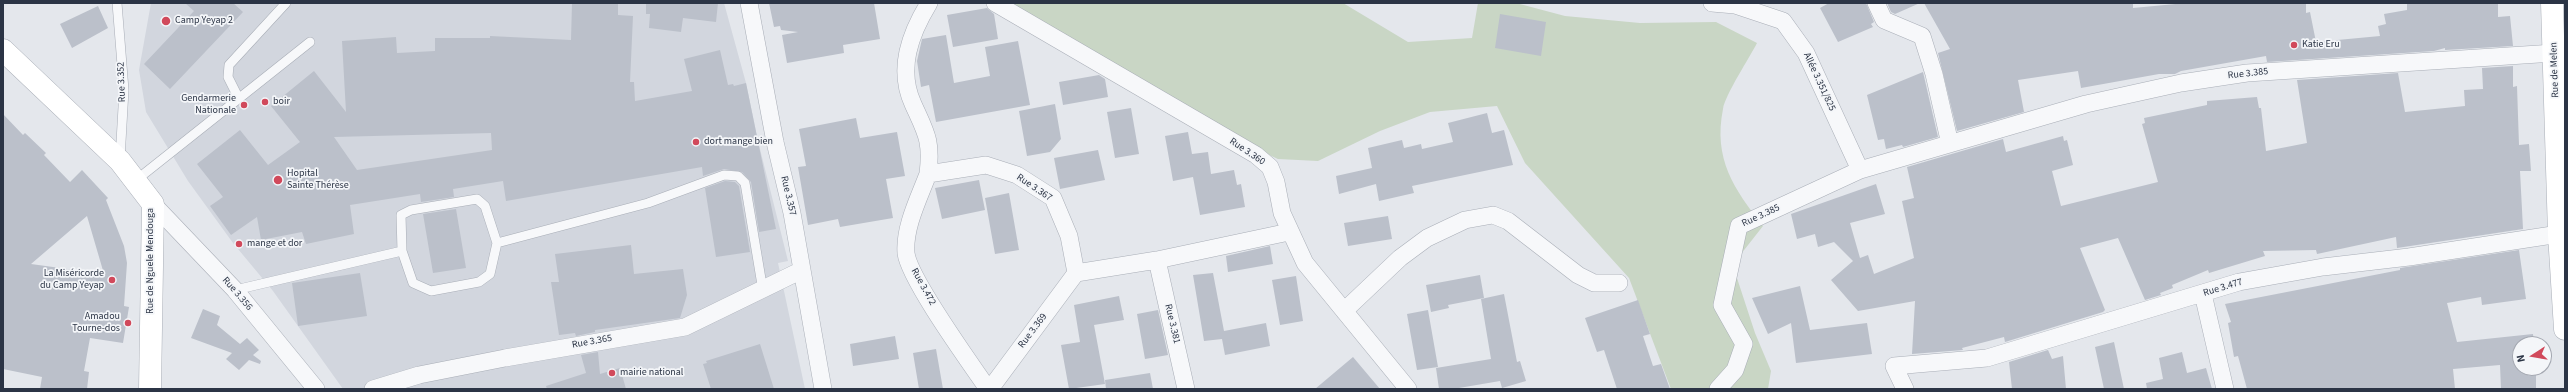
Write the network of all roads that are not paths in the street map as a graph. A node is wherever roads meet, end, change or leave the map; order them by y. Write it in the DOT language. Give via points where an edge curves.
graph roads {
  1 [pos="117,3"];
  2 [pos="286,3"];
  3 [pos="749,3"];
  4 [pos="929,3"];
  5 [pos="994,3"];
  6 [pos="1712,3"];
  7 [pos="1876,3"];
  8 [pos="2552,3"];
  9 [pos="310,42"];
  10 [pos="3,50"];
  11 [pos="2554,53"];
  12 [pos="239,99"];
  13 [pos="1950,144"];
  14 [pos="120,161"];
  15 [pos="1860,170"];
  16 [pos="928,174"];
  17 [pos="135,181"];
  18 [pos="153,204"];
  19 [pos="1289,232"];
  20 [pos="2558,234"];
  21 [pos="497,243"];
  22 [pos="402,251"];
  23 [pos="1157,260"];
  24 [pos="802,270"];
  25 [pos="1076,273"];
  26 [pos="1619,283"];
  27 [pos="235,290"];
  28 [pos="763,291"];
  29 [pos="2203,294"];
  30 [pos="1344,311"];
  31 [pos="2565,329"];
  32 [pos="310,386"];
  33 [pos="150,389"];
  34 [pos="373,389"];
  35 [pos="824,389"];
  36 [pos="989,389"];
  37 [pos="1186,389"];
  38 [pos="1408,389"];
  39 [pos="1718,389"];
  40 [pos="1905,389"];
  41 [pos="2226,389"];
  1 -- 14 [label="lane, Rue 3.352" via="124,90"];
  2 -- 12 [label="lane" via="229,66 228,77"];
  3 -- 24 [label="street, Rue 3.357"];
  4 -- 16 [label="street" via="916,25 906,54 906,82 912,103 926,130 929,146"];
  5 -- 19 [label="street, Rue 3.360" via="1256,155 1270,167"];
  6 -- 15 [label="street, Allée 3.351/825" via="1735,5 1783,22 1806,53"];
  7 -- 13 [label="street" via="1884,20 1922,36 1934,74"];
  8 -- 11 [label="street, Rue de Melen"];
  9 -- 12 [label="lane"];
  10 -- 14 [label="street, Rue de Nguele Mendouga"];
  11 -- 13 [label="street, Rue 3.385" via="2225,76 2086,104"];
  11 -- 20 [label="street, Rue de Melen"];
  12 -- 17 [label="lane"];
  13 -- 15 [label="street, Rue 3.385"];
  14 -- 17 [label="street, Rue de Nguele Mendouga"];
  15 -- 39 [label="street, Rue 3.385" via="1739,226 1722,305 1744,344 1735,370"];
  16 -- 25 [label="street, Rue 3.367" via="986,165 1017,175 1053,198 1069,236"];
  16 -- 36 [label="street, Rue 3.472" via="908,233 906,254 917,280"];
  17 -- 18 [label="street, Rue de Nguele Mendouga"];
  18 -- 27 [label="street, Rue 3.356"];
  18 -- 33 [label="street, Rue de Nguele Mendouga"];
  19 -- 23 [label="street"];
  19 -- 30 [label="street, Rue 3.360" via="1305,263"];
  20 -- 29 [label="street, Rue 3.477" via="2409,257 2323,267 2240,282"];
  20 -- 31 [label="street, Rue de Melen"];
  21 -- 22 [label="lane" via="490,274 479,282 431,291 413,283"];
  21 -- 22 [label="lane" via="486,206 477,199 411,210 401,215"];
  21 -- 28 [label="lane" via="648,203 724,175 738,176 746,184"];
  22 -- 27 [label="lane"];
  23 -- 25 [label="street"];
  23 -- 37 [label="street, Rue 3.381"];
  24 -- 28 [label="street, Rue 3.365"];
  24 -- 35 [label="street, Rue 3.357"];
  25 -- 36 [label="street, Rue 3.369"];
  26 -- 30 [label="street" via="1594,283 1578,275 1508,222 1493,215 1465,220 1427,238 1400,258"];
  27 -- 32 [label="street, Rue 3.356"];
  28 -- 34 [label="street, Rue 3.365" via="685,327 419,375"];
  29 -- 40 [label="street, Rue 3.477" via="1988,358 1894,366"];
  29 -- 41 [label="street"];
  30 -- 38 [label="street, Rue 3.360"];
}
